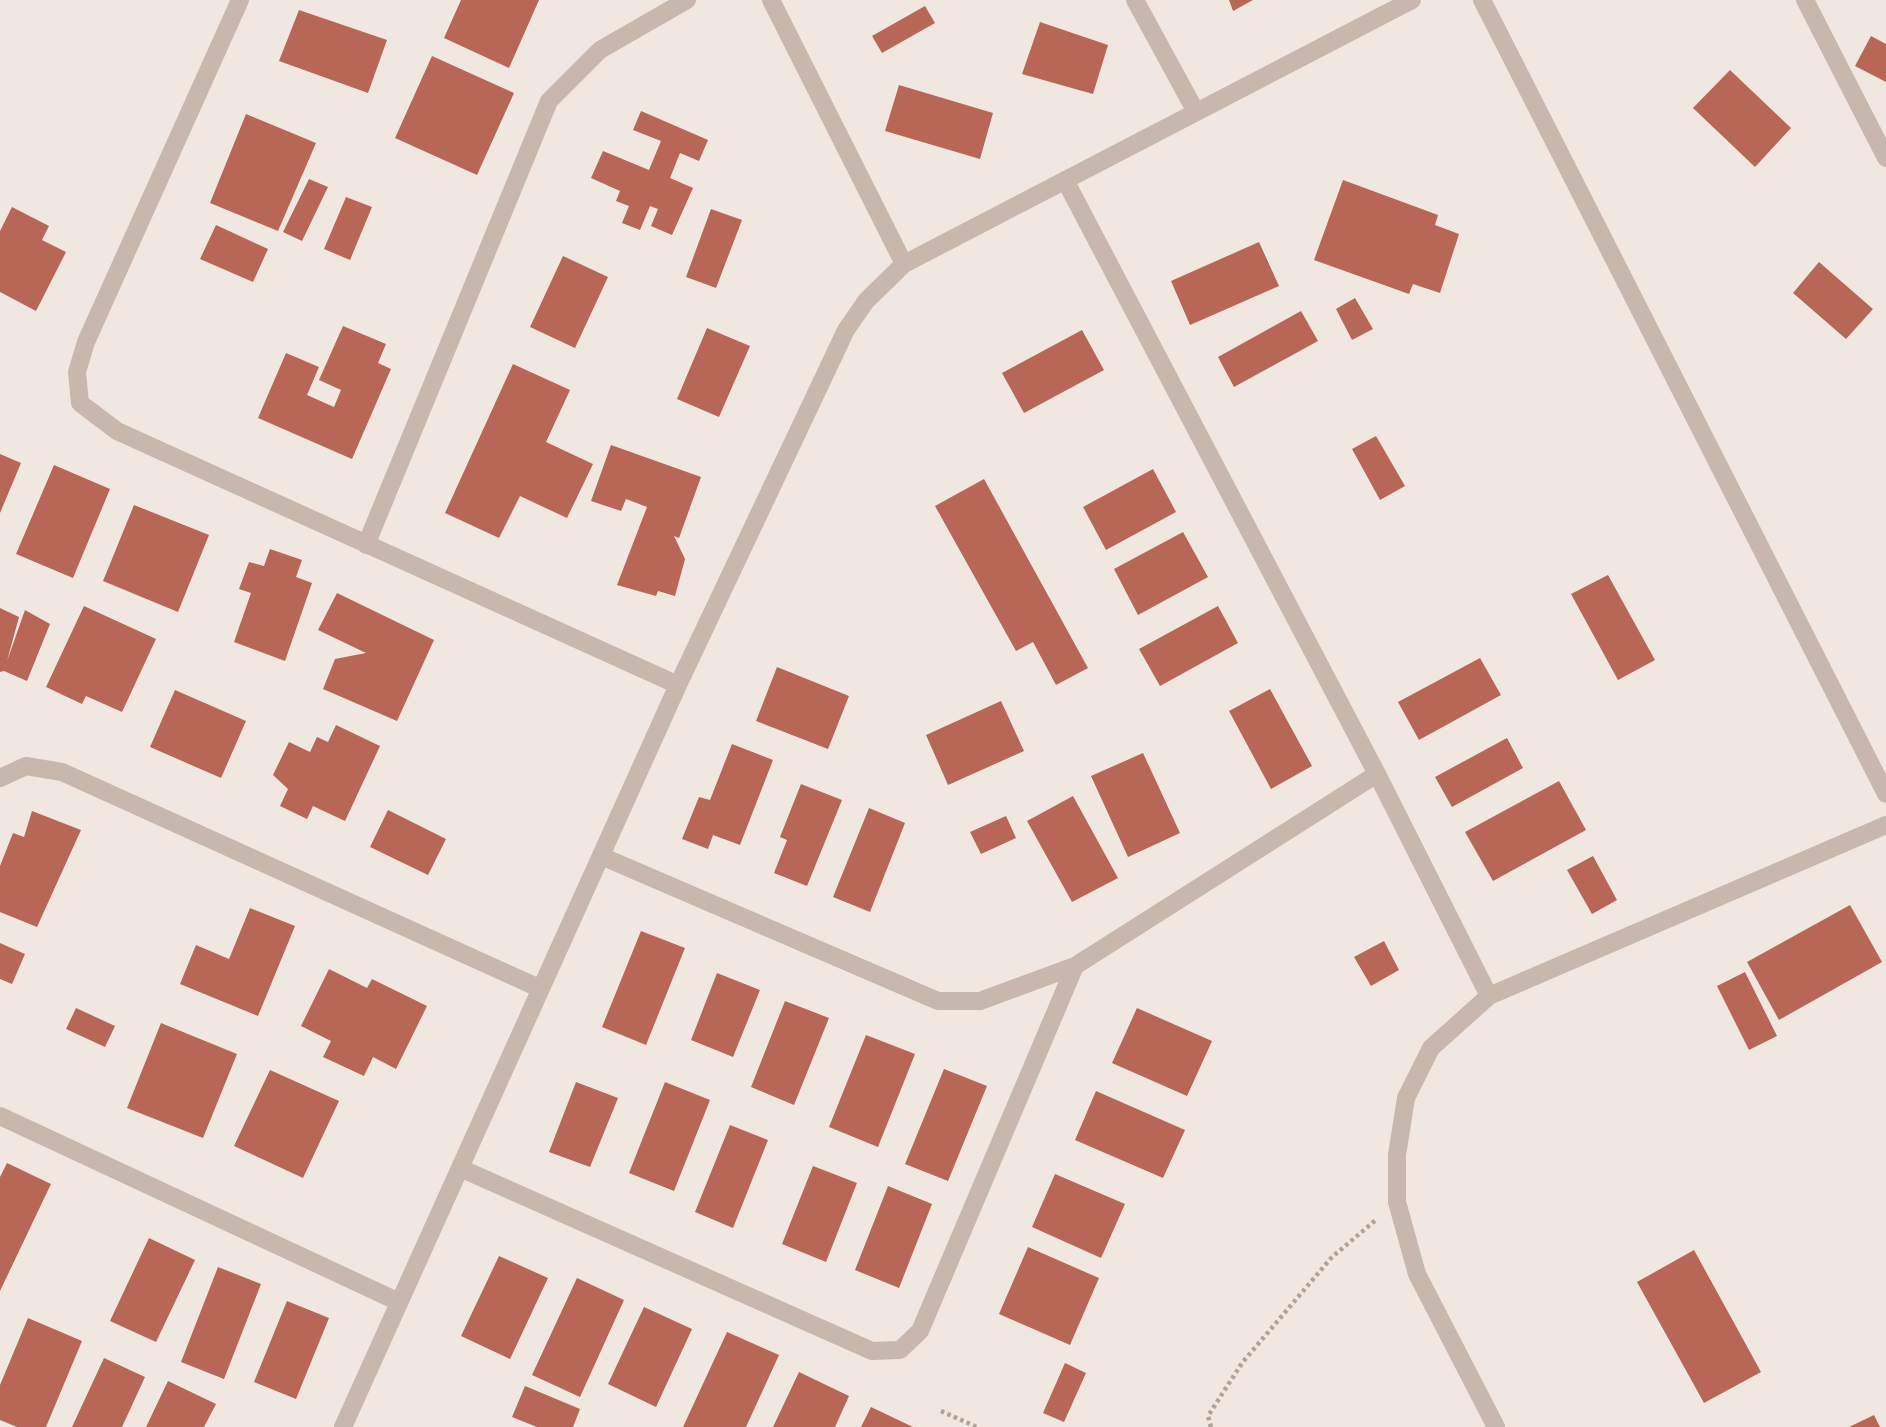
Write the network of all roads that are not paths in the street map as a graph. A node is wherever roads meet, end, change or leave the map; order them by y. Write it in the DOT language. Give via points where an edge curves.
graph roads {
  1 [pos="240,0"];
  2 [pos="687,0"];
  3 [pos="771,0"];
  4 [pos="1135,0"];
  5 [pos="1412,0"];
  6 [pos="1482,0"];
  7 [pos="1805,0"];
  8 [pos="1820,0"];
  9 [pos="1813,17"];
  10 [pos="1196,112"];
  11 [pos="1886,158"];
  12 [pos="1065,180"];
  13 [pos="904,264"];
  14 [pos="366,545"];
  15 [pos="678,685"];
  16 [pos="1377,774"];
  17 [pos="0,778"];
  18 [pos="1886,794"];
  19 [pos="1886,825"];
  20 [pos="601,856"];
  21 [pos="1075,966"];
  22 [pos="539,988"];
  23 [pos="1489,996"];
  24 [pos="0,1116"];
  25 [pos="460,1168"];
  26 [pos="399,1302"];
  27 [pos="343,1427"];
  28 [pos="1496,1427"];
  1 -- 14 [label="street" via="86,342 77,372 80,403 117,431"];
  2 -- 14 [label="street" via="600,50 549,101"];
  3 -- 13 [label="street"];
  4 -- 10 [label="street"];
  5 -- 10 [label="street"];
  6 -- 18 [label="street"];
  7 -- 9 [label="street"];
  8 -- 9 [label="street"];
  9 -- 11 [label="street"];
  10 -- 12 [label="street"];
  12 -- 13 [label="street"];
  12 -- 16 [label="street"];
  13 -- 15 [label="street" via="866,300 846,330"];
  14 -- 15 [label="street"];
  15 -- 20 [label="street"];
  16 -- 21 [label="street"];
  16 -- 23 [label="street"];
  17 -- 22 [label="street" via="26,766 62,772"];
  19 -- 23 [label="street"];
  20 -- 21 [label="street" via="938,1001 980,1001"];
  20 -- 22 [label="street"];
  21 -- 25 [label="street" via="920,1331 900,1350 872,1351"];
  22 -- 25 [label="street"];
  23 -- 28 [label="street" via="1431,1048 1406,1098 1397,1155 1397,1202 1417,1274"];
  24 -- 26 [label="street"];
  25 -- 26 [label="street"];
  26 -- 27 [label="street"];
}
